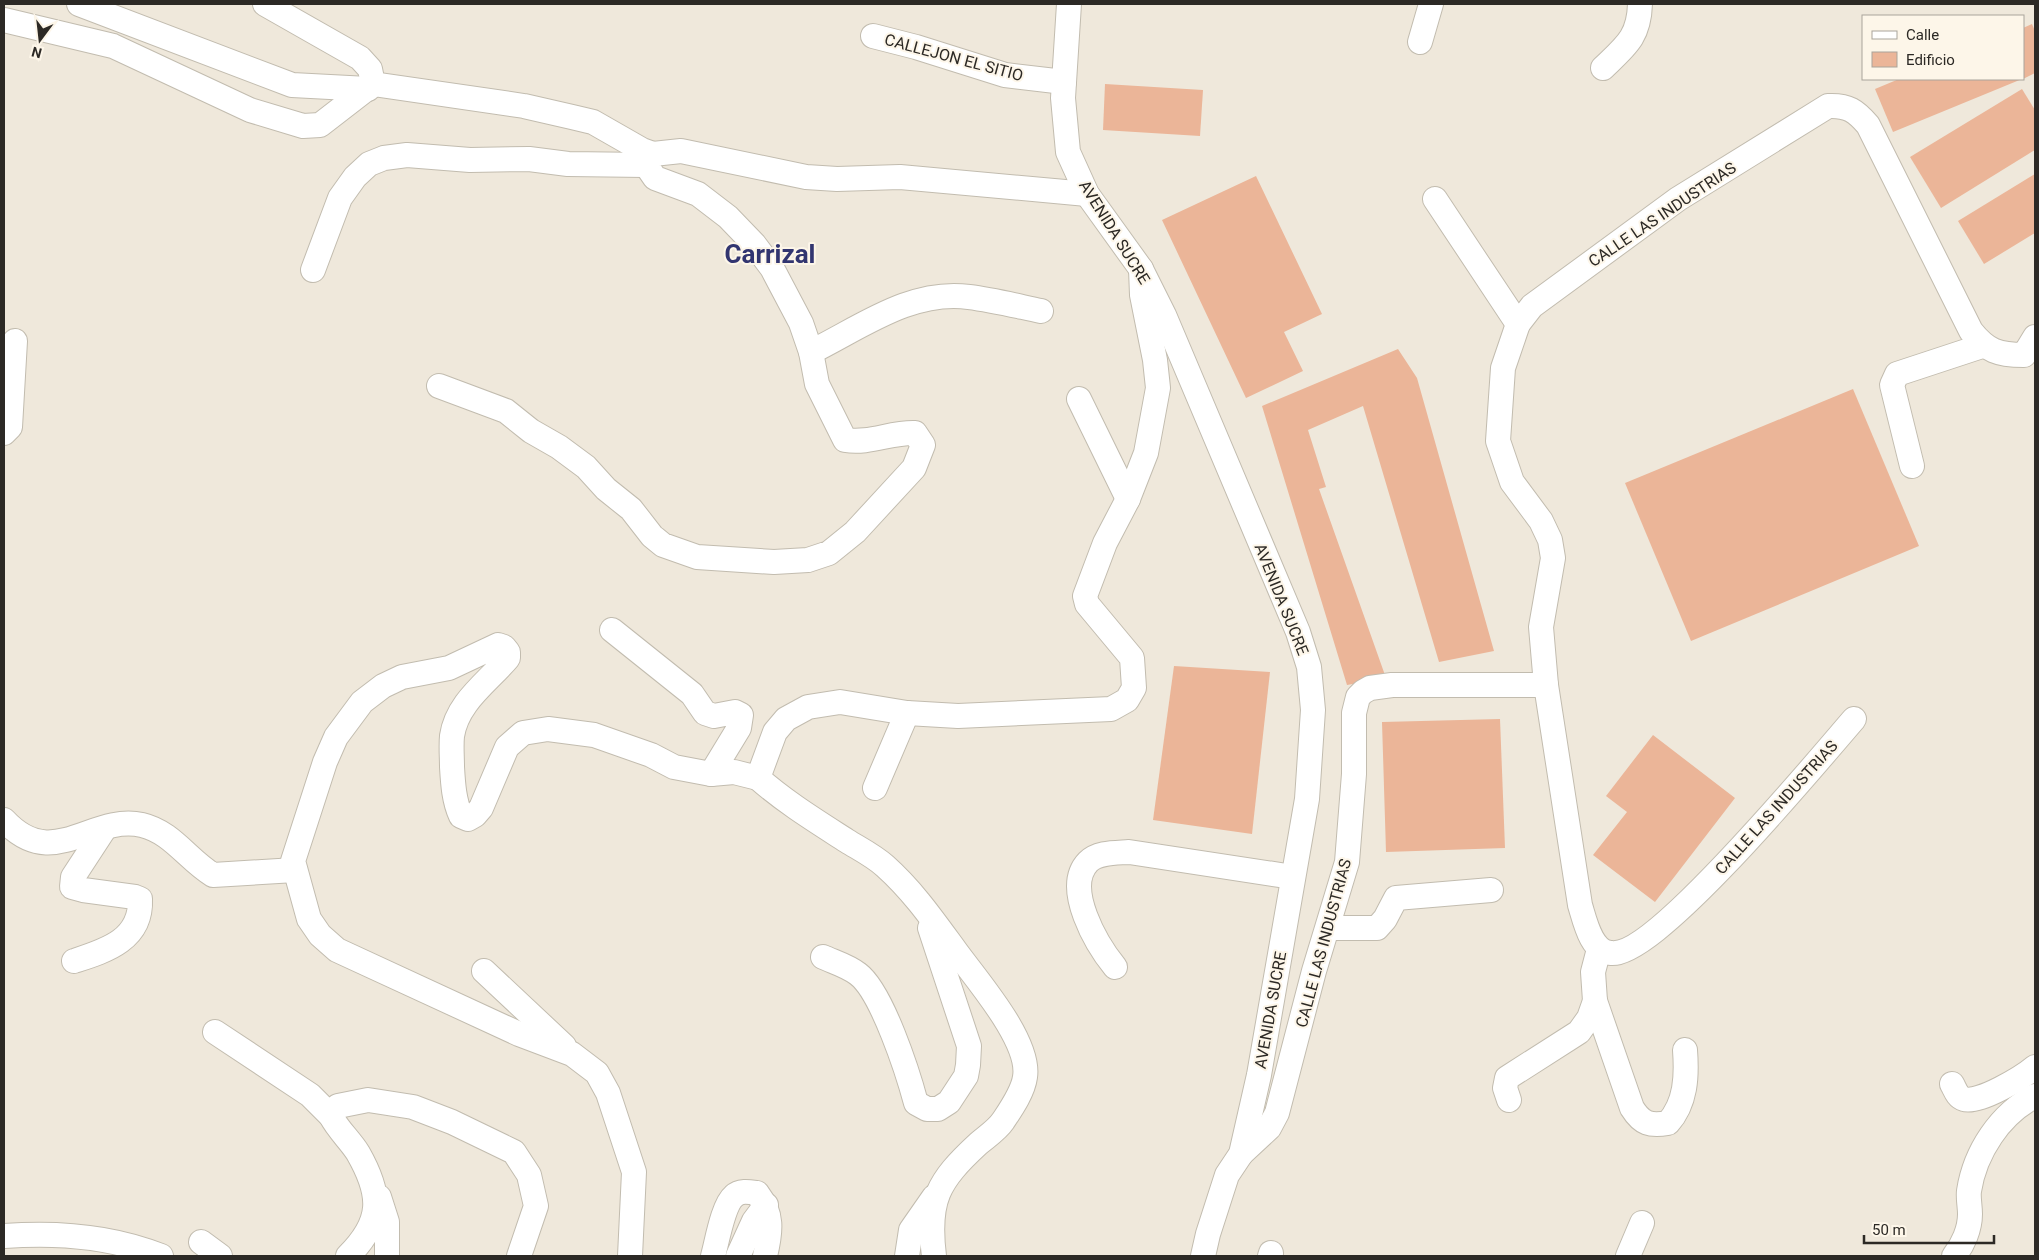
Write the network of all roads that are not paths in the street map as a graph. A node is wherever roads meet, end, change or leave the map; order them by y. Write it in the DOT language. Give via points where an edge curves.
graph roads {
  1 [pos="79,4"];
  2 [pos="266,4"];
  3 [pos="1070,4"];
  4 [pos="1431,4"];
  5 [pos="1640,4"];
  6 [pos="4,20"];
  7 [pos="873,36"];
  8 [pos="1420,42"];
  9 [pos="1603,68"];
  10 [pos="1064,82"];
  11 [pos="371,86"];
  12 [pos="650,160"];
  13 [pos="1087,194"];
  14 [pos="1435,199"];
  15 [pos="313,270"];
  16 [pos="1141,270"];
  17 [pos="1041,311"];
  18 [pos="1518,324"];
  19 [pos="2035,337"];
  20 [pos="15,341"];
  21 [pos="1982,346"];
  22 [pos="811,352"];
  23 [pos="439,386"];
  24 [pos="1079,399"];
  25 [pos="4,433"];
  26 [pos="1912,466"];
  27 [pos="1128,499"];
  28 [pos="612,630"];
  29 [pos="1546,685"];
  30 [pos="907,713"];
  31 [pos="1854,719"];
  32 [pos="711,774"];
  33 [pos="758,778"];
  34 [pos="875,788"];
  35 [pos="4,820"];
  36 [pos="105,828"];
  37 [pos="295,870"];
  38 [pos="1293,877"];
  39 [pos="1491,890"];
  40 [pos="921,902"];
  41 [pos="1329,928"];
  42 [pos="1599,949"];
  43 [pos="823,957"];
  44 [pos="74,961"];
  45 [pos="1115,967"];
  46 [pos="484,971"];
  47 [pos="1595,1001"];
  48 [pos="215,1032"];
  49 [pos="1685,1050"];
  50 [pos="572,1054"];
  51 [pos="2035,1067"];
  52 [pos="1952,1084"];
  53 [pos="2035,1096"];
  54 [pos="1509,1100"];
  55 [pos="331,1116"];
  56 [pos="1241,1154"];
  57 [pos="374,1188"];
  58 [pos="936,1194"];
  59 [pos="766,1206"];
  60 [pos="1642,1223"];
  61 [pos="4,1236"];
  62 [pos="201,1242"];
  63 [pos="161,1256"];
  64 [pos="220,1256"];
  65 [pos="348,1256"];
  66 [pos="387,1256"];
  67 [pos="519,1256"];
  68 [pos="630,1256"];
  69 [pos="713,1256"];
  70 [pos="738,1256"];
  71 [pos="765,1256"];
  72 [pos="906,1256"];
  73 [pos="934,1256"];
  74 [pos="1203,1256"];
  75 [pos="1628,1256"];
  76 [pos="1954,1256"];
  1 -- 11 [label="street" via="292,85"];
  2 -- 11 [label="street" via="360,58 370,69"];
  3 -- 10 [label="street, AVENIDA SUCRE"];
  4 -- 8 [label="street"];
  5 -- 9 [label="street" via="1640,23 1628,45"];
  6 -- 11 [label="street" via="113,46 250,110 303,126 320,124"];
  7 -- 10 [label="street, CALLEJON EL SITIO" via="916,46 1005,75"];
  10 -- 13 [label="street, AVENIDA SUCRE" via="1063,120 1068,152"];
  11 -- 12 [label="street" via="524,106 593,122 642,150"];
  12 -- 13 [label="street" via="681,151 806,177 900,177"];
  12 -- 15 [label="street" via="568,164 529,159 470,160 407,155 384,158 370,164 340,198"];
  12 -- 22 [label="street" via="655,178 698,194 754,244 772,268 801,323"];
  13 -- 16 [label="street, AVENIDA SUCRE"];
  14 -- 18 [label="street"];
  16 -- 27 [label="street" via="1158,388 1146,453"];
  16 -- 38 [label="street, AVENIDA SUCRE" via="1217,438 1298,632 1309,667 1313,710 1307,799"];
  17 -- 22 [label="street" via="968,296 926,300 895,308"];
  18 -- 21 [label="street, CALLE LAS INDUSTRIAS" via="1532,306 1678,199 1828,106 1842,105 1856,111 1868,125 1971,331"];
  18 -- 29 [label="street, CALLE LAS INDUSTRIAS" via="1502,368 1498,440 1512,482 1550,540 1553,558 1542,627"];
  19 -- 21 [label="street" via="2024,356 2004,355"];
  20 -- 25 [label="street" via="10,427"];
  21 -- 26 [label="street" via="1896,374 1892,385"];
  22 -- 23 [label="street" via="816,384 845,440 882,439 902,432 915,433 923,445 914,468 855,532 829,553 808,560 774,562 697,557 663,545 631,509 559,447 531,432 506,411"];
  24 -- 27 [label="street"];
  27 -- 30 [label="street" via="1105,543 1085,596 1087,604 1132,658 1134,688 1127,700 1110,709 958,716"];
  28 -- 32 [label="street" via="692,694 705,713 714,716 736,712 741,715 739,728"];
  29 -- 41 [label="street, CALLE LAS INDUSTRIAS" via="1392,685 1370,688 1358,697 1354,713 1354,774 1347,862"];
  29 -- 42 [label="street, CALLE LAS INDUSTRIAS" via="1580,905"];
  30 -- 33 [label="street" via="840,702 808,706 786,719 775,732"];
  30 -- 34 [label="street"];
  31 -- 42 [label="street, CALLE LAS INDUSTRIAS" via="1736,854 1663,923 1624,952 1610,954"];
  32 -- 33 [label="street" via="734,772"];
  32 -- 37 [label="street" via="674,768 651,755 594,735 548,729 523,734 507,746 481,808 468,819 461,816 452,778 452,736 464,706 508,658 508,652 498,645 449,668 402,677 362,702 336,736 325,762 293,862"];
  33 -- 40 [label="street" via="780,798 884,864"];
  35 -- 36 [label="street" via="24,838 48,843 79,838"];
  36 -- 37 [label="street" via="122,822 163,833 213,875"];
  36 -- 44 [label="street" via="72,877 72,886 135,896 140,899 140,907 131,931 113,948"];
  37 -- 50 [label="street" via="309,919 320,935 337,950 519,1034"];
  38 -- 45 [label="street" via="1128,852 1102,855 1088,863 1079,882 1082,907 1100,948"];
  38 -- 56 [label="street, AVENIDA SUCRE" via="1259,1075"];
  39 -- 41 [label="street" via="1396,898 1377,928"];
  40 -- 43 [label="street" via="969,1046 966,1076 949,1102 938,1109 927,1109 916,1103 896,1039 870,988 859,974"];
  40 -- 58 [label="street" via="991,997 1022,1052 1026,1076 1002,1123 959,1162"];
  41 -- 56 [label="street, CALLE LAS INDUSTRIAS" via="1314,971 1277,1113 1269,1128"];
  42 -- 47 [label="street" via="1593,972"];
  46 -- 50 [label="street"];
  47 -- 49 [label="street" via="1632,1108 1641,1122 1654,1126 1668,1123 1679,1109 1687,1076"];
  47 -- 54 [label="street" via="1579,1032 1507,1078 1505,1088"];
  48 -- 55 [label="street" via="310,1095"];
  50 -- 68 [label="street" via="597,1074 608,1093 628,1151 634,1172"];
  51 -- 52 [label="street" via="2024,1076 1978,1098 1964,1100"];
  53 -- 76 [label="street" via="1989,1136 1969,1191 1970,1217 1962,1246"];
  55 -- 57 [label="street" via="357,1152"];
  55 -- 67 [label="street" via="338,1106 368,1100 413,1107 514,1152 529,1175 536,1206"];
  56 -- 74 [label="street, AVENIDA SUCRE" via="1227,1174"];
  57 -- 65 [label="street" via="376,1206 366,1238"];
  57 -- 66 [label="street" via="381,1199 387,1222"];
  58 -- 72 [label="street" via="911,1230"];
  58 -- 73 [label="street" via="932,1216"];
  59 -- 69 [label="street" via="757,1193 734,1195 727,1206"];
  59 -- 70 [label="street" via="754,1221"];
  59 -- 71 [label="street" via="770,1220"];
  60 -- 75 [label="street"];
  61 -- 63 [label="street" via="61,1234 138,1247"];
  62 -- 64 [label="street"];
}
